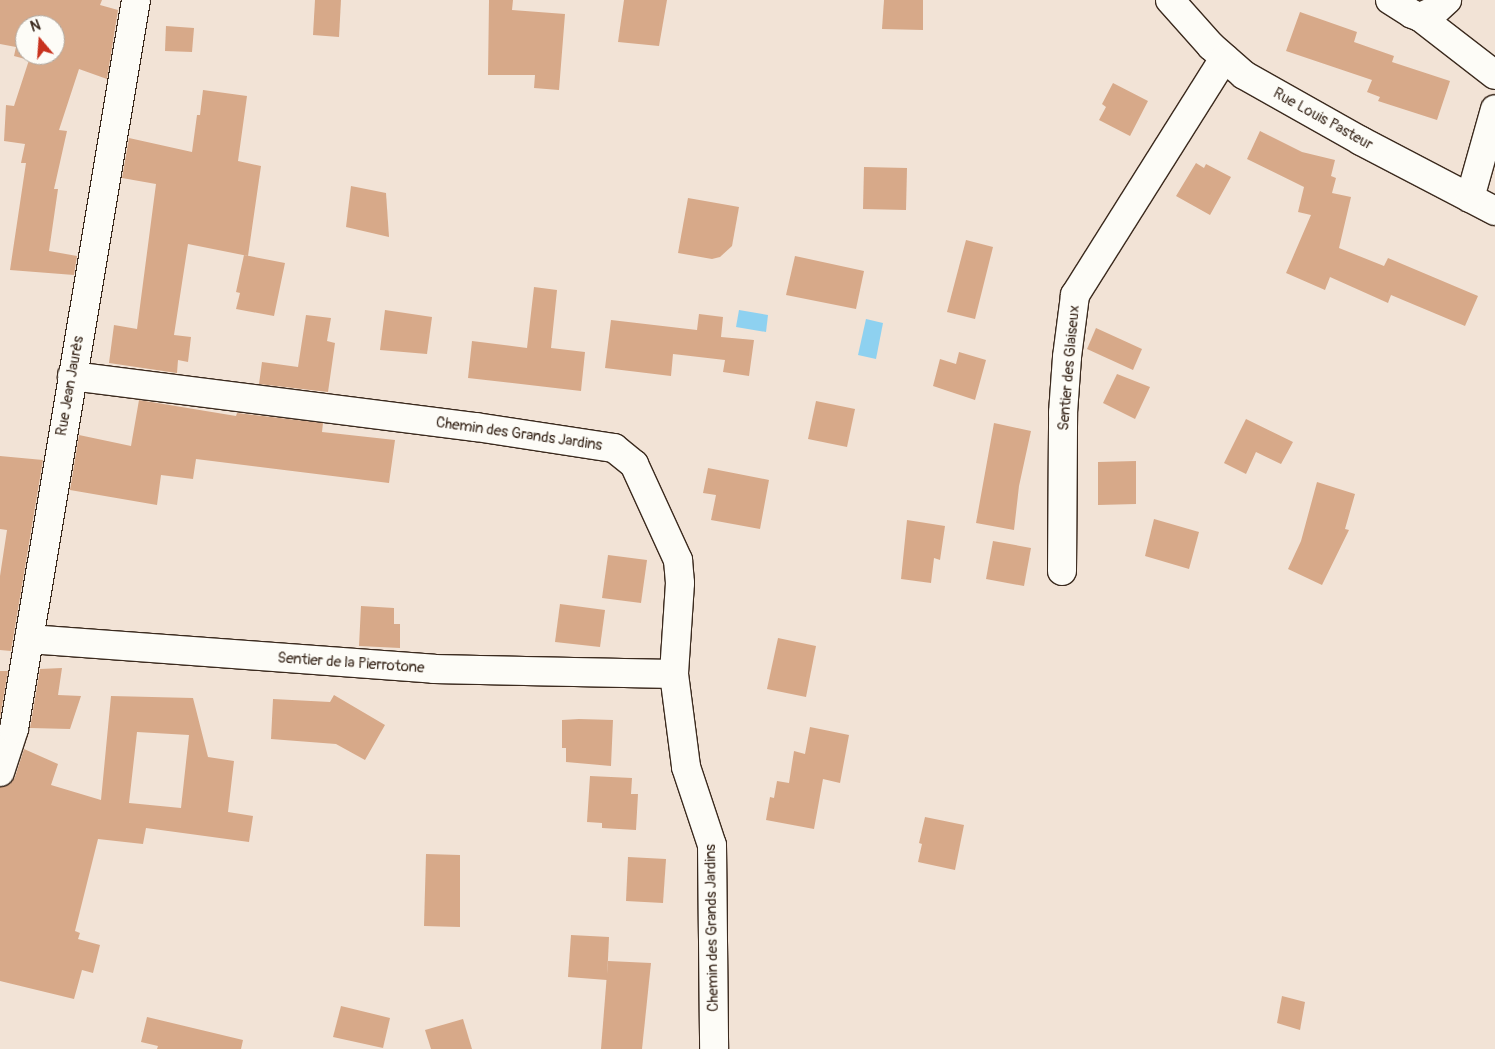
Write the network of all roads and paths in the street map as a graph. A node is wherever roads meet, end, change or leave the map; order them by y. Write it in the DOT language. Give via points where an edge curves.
graph roads {
  1 [pos="136,0"];
  2 [pos="1170,0"];
  3 [pos="1390,0"];
  4 [pos="1447,0"];
  5 [pos="1420,17"];
  6 [pos="1224,58"];
  7 [pos="1495,75"];
  8 [pos="1495,109"];
  9 [pos="1470,198"];
  10 [pos="1495,211"];
  11 [pos="72,376"];
  12 [pos="1062,571"];
  13 [pos="29,639"];
  14 [pos="674,674"];
  15 [pos="0,772"];
  16 [pos="714,1049"];
  1 -- 11 [label="street, Rue Jean Jaurès"];
  2 -- 6 [label="street, Rue Louis Pasteur"];
  3 -- 5 [label="street"];
  4 -- 5 [label="street" via="1436,10"];
  5 -- 7 [label="street"];
  6 -- 9 [label="street, Rue Louis Pasteur" via="1244,75"];
  6 -- 12 [label="street, Sentier des Glaiseux" via="1075,295 1063,413"];
  8 -- 9 [label="street"];
  9 -- 10 [label="street, Rue Louis Pasteur"];
  11 -- 13 [label="street, Rue Jean Jaurès"];
  11 -- 14 [label="street, Chemin des Grands Jardins" via="614,448 634,464 678,560 680,583"];
  13 -- 14 [label="street, Sentier de la Pierrotone" via="434,669"];
  13 -- 15 [label="street, Rue Jean Jaurès" via="14,728"];
  14 -- 16 [label="street, Chemin des Grands Jardins" via="686,767 712,845"];
}
